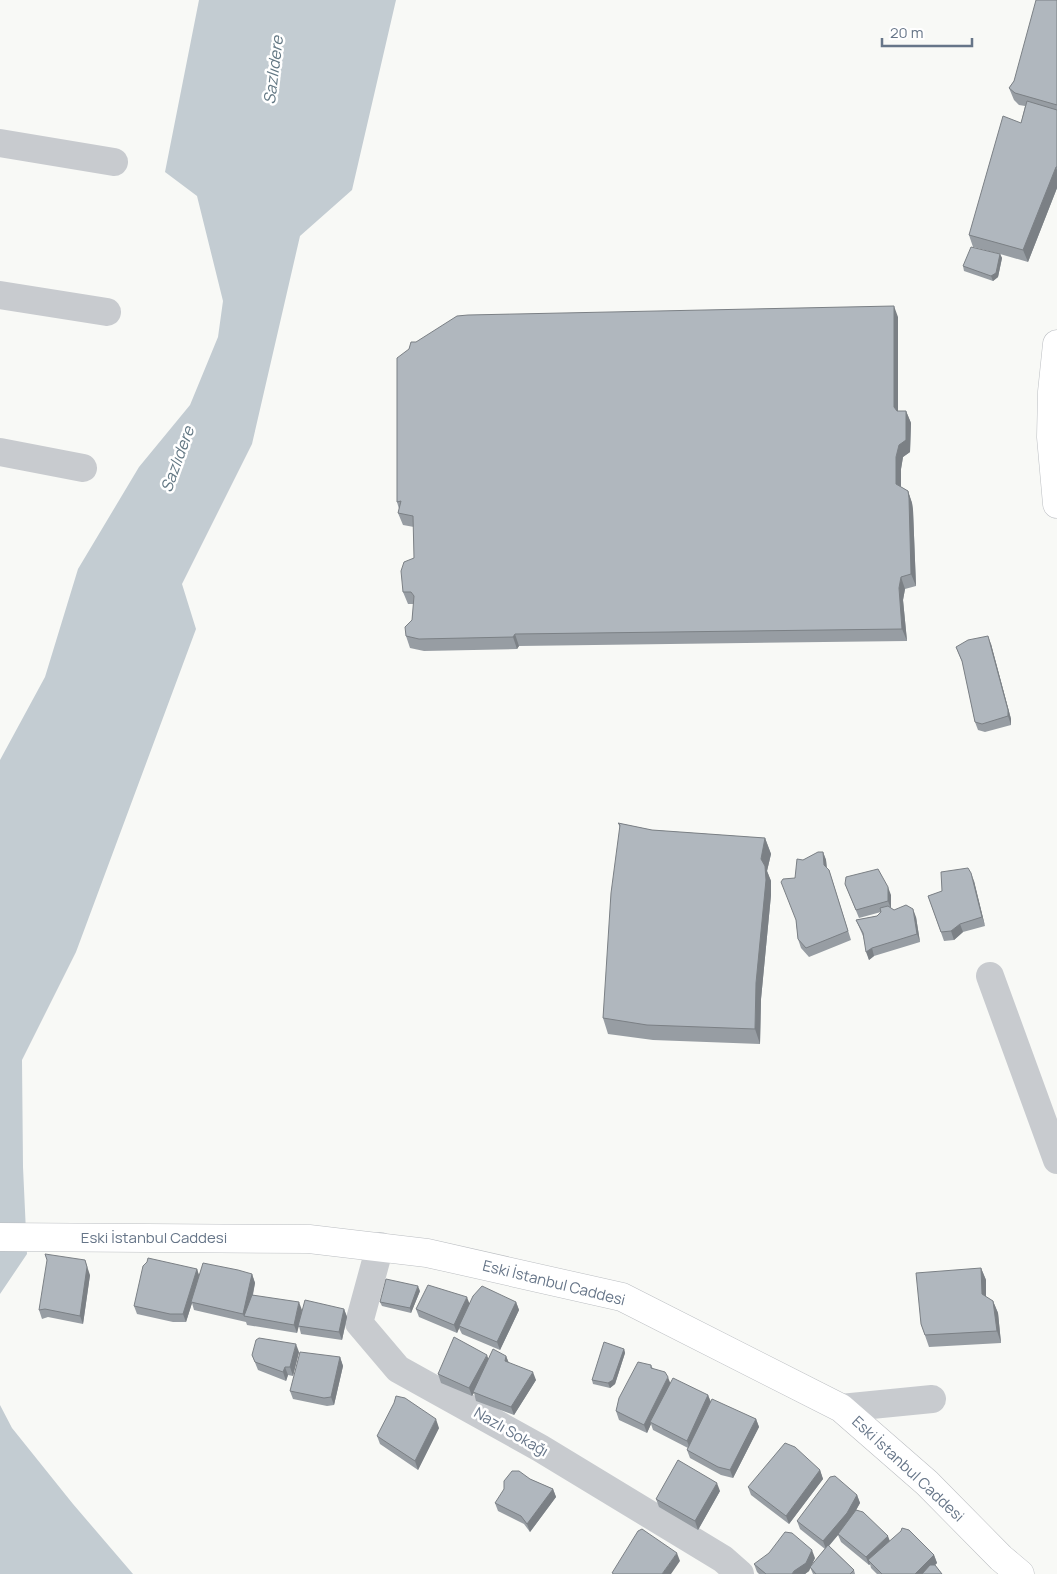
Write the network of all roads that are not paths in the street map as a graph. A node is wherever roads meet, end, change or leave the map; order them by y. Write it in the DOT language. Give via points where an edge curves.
graph roads {
  1 [pos="0,143"];
  2 [pos="114,162"];
  3 [pos="0,296"];
  4 [pos="107,312"];
  5 [pos="1057,344"];
  6 [pos="0,452"];
  7 [pos="83,468"];
  8 [pos="1057,504"];
  9 [pos="990,976"];
  10 [pos="1057,1160"];
  11 [pos="3,1237"];
  12 [pos="380,1246"];
  13 [pos="932,1399"];
  14 [pos="842,1408"];
  15 [pos="740,1574"];
  16 [pos="1020,1574"];
  1 -- 2 [label="street"];
  3 -- 4 [label="street"];
  5 -- 8 [label="main road" via="1051,438"];
  6 -- 7 [label="street"];
  9 -- 10 [label="street"];
  11 -- 12 [label="main road, Eski İstanbul Caddesi" via="309,1239"];
  12 -- 14 [label="main road, Eski İstanbul Caddesi" via="427,1253 622,1297"];
  12 -- 15 [label="street, Nazlı Sokağı" via="359,1323 398,1369 540,1448 723,1559"];
  13 -- 14 [label="street"];
  14 -- 16 [label="main road, Eski İstanbul Caddesi" via="927,1483"];
}
